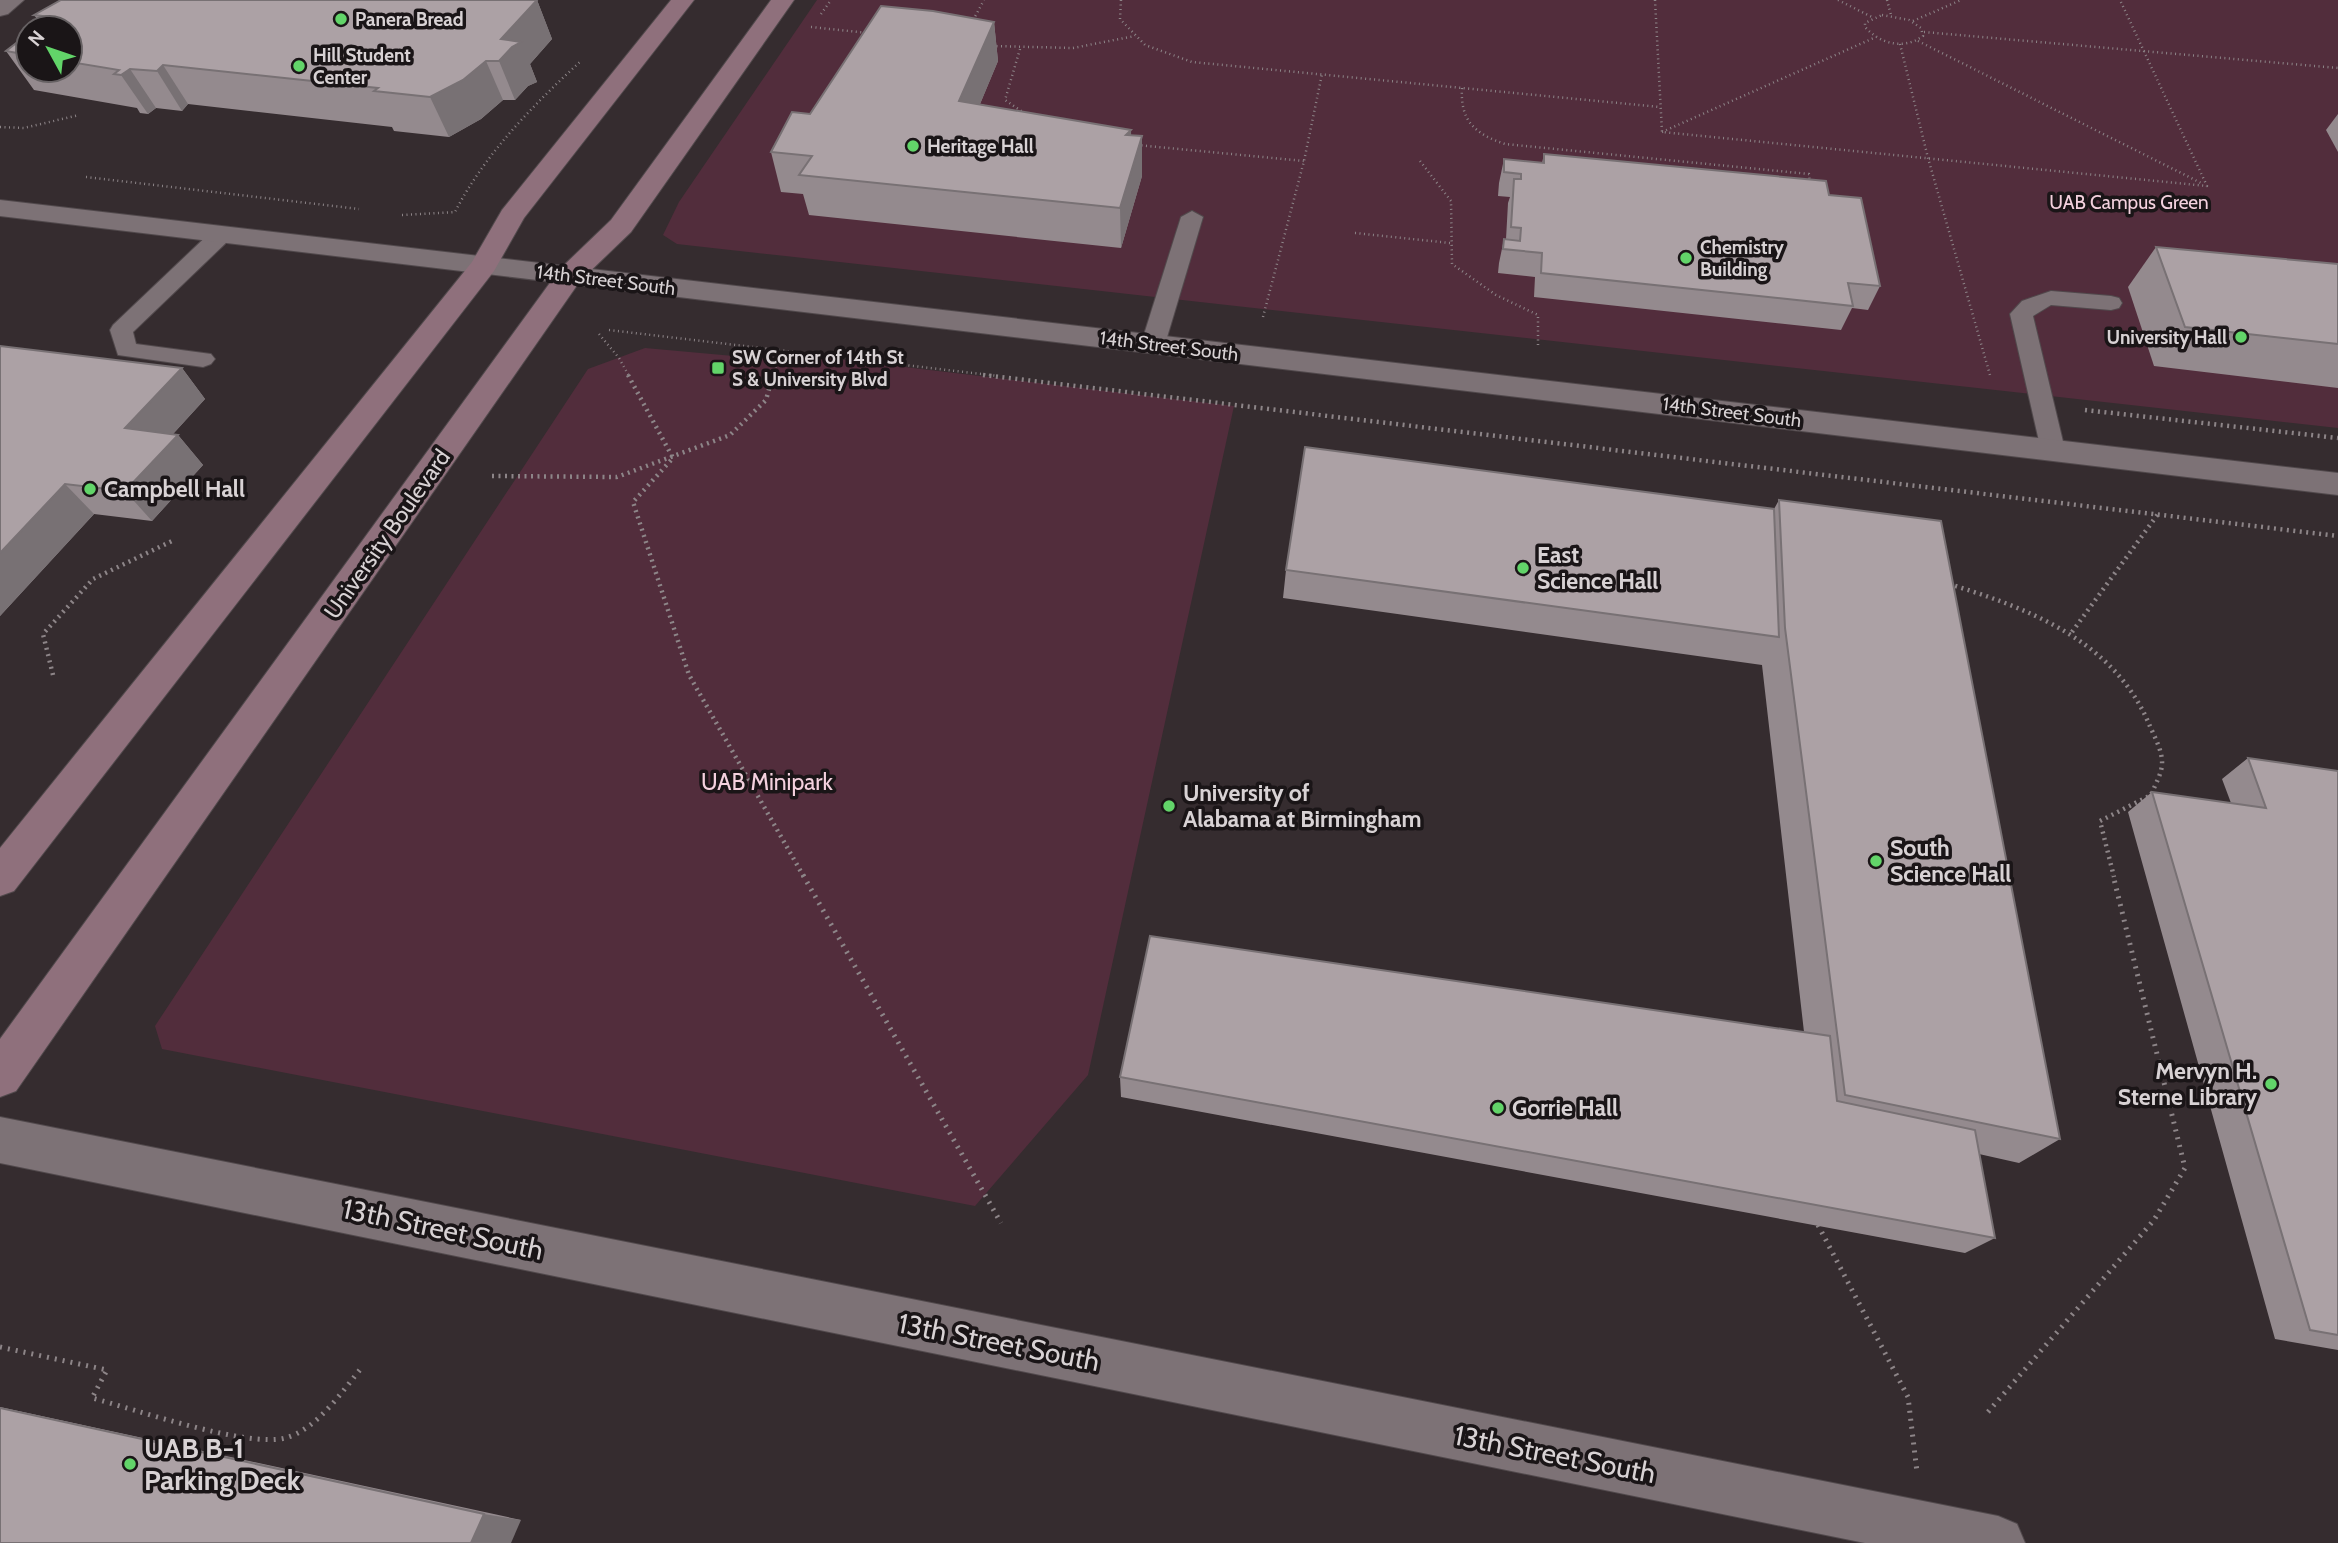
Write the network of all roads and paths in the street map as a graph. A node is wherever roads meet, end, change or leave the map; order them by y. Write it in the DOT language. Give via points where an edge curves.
graph roads {
  1 [pos="13,0"];
  2 [pos="683,0"];
  3 [pos="783,0"];
  4 [pos="831,0"];
  5 [pos="984,0"];
  6 [pos="1121,0"];
  7 [pos="1655,0"];
  8 [pos="1838,0"];
  9 [pos="1887,0"];
  10 [pos="1961,0"];
  11 [pos="2120,0"];
  12 [pos="0,9"];
  13 [pos="1891,15"];
  14 [pos="1872,18"];
  15 [pos="1912,22"];
  16 [pos="966,32"];
  17 [pos="1924,32"];
  18 [pos="879,34"];
  19 [pos="1136,36"];
  20 [pos="1876,37"];
  21 [pos="1918,41"];
  22 [pos="984,45"];
  23 [pos="1020,49"];
  24 [pos="2144,51"];
  25 [pos="588,55"];
  26 [pos="2338,68"];
  27 [pos="1322,74"];
  28 [pos="1462,88"];
  29 [pos="1660,107"];
  30 [pos="79,115"];
  31 [pos="1038,122"];
  32 [pos="0,127"];
  33 [pos="1662,132"];
  34 [pos="1127,144"];
  35 [pos="1304,161"];
  36 [pos="1420,161"];
  37 [pos="82,176"];
  38 [pos="2207,186"];
  39 [pos="1811,190"];
  40 [pos="0,208"];
  41 [pos="365,210"];
  42 [pos="390,213"];
  43 [pos="1192,217"];
  44 [pos="1355,233"];
  45 [pos="222,234"];
  46 [pos="1450,243"];
  47 [pos="484,265"];
  48 [pos="570,275"];
  49 [pos="2111,303"];
  50 [pos="1263,317"];
  51 [pos="609,330"];
  52 [pos="599,334"];
  53 [pos="1153,344"];
  54 [pos="1538,348"];
  55 [pos="780,350"];
  56 [pos="203,359"];
  57 [pos="2053,450"];
  58 [pos="674,458"];
  59 [pos="492,476"];
  60 [pos="2338,484"];
  61 [pos="2158,514"];
  62 [pos="2338,536"];
  63 [pos="172,541"];
  64 [pos="1945,583"];
  65 [pos="2072,632"];
  66 [pos="53,675"];
  67 [pos="0,878"];
  68 [pos="0,1076"];
  69 [pos="0,1140"];
  70 [pos="1001,1223"];
  71 [pos="1818,1225"];
  72 [pos="0,1347"];
  73 [pos="363,1366"];
  74 [pos="1988,1412"];
  75 [pos="1924,1528"];
  76 [pos="1998,1543"];
  1 -- 12 [label="street"];
  2 -- 47 [label="main road" via="512,216"];
  3 -- 48 [label="main road, University Boulevard" via="621,226"];
  4 -- 18 [label="path" via="811,27"];
  5 -- 16 [label="path"];
  6 -- 19 [label="path" via="1119,19"];
  7 -- 29 [label="path"];
  8 -- 14 [label="path"];
  9 -- 13 [label="path"];
  10 -- 15 [label="path"];
  11 -- 24 [label="path"];
  13 -- 14 [label="path"];
  13 -- 15 [label="path"];
  14 -- 20 [label="path" via="1865,27"];
  15 -- 17 [label="path"];
  17 -- 21 [label="path"];
  17 -- 24 [label="path"];
  19 -- 23 [label="path" via="1073,48"];
  19 -- 27 [label="path" via="1146,45 1192,62"];
  20 -- 21 [label="path" via="1900,44"];
  20 -- 33 [label="path"];
  21 -- 38 [label="path"];
  22 -- 23 [label="path"];
  23 -- 31 [label="path" via="1005,100"];
  24 -- 26 [label="path"];
  24 -- 38 [label="path"];
  25 -- 42 [label="path" via="522,122 469,185 455,212"];
  27 -- 28 [label="path"];
  27 -- 35 [label="path"];
  28 -- 29 [label="path"];
  28 -- 39 [label="path" via="1464,122 1505,144 1809,174"];
  29 -- 33 [label="path"];
  30 -- 32 [label="path" via="24,128"];
  33 -- 38 [label="path"];
  34 -- 35 [label="path"];
  35 -- 50 [label="path"];
  36 -- 46 [label="path" via="1453,205"];
  37 -- 41 [label="path"];
  40 -- 45 [label="street, 14th Street South"];
  43 -- 53 [label="lane"];
  44 -- 46 [label="path"];
  45 -- 47 [label="street, 14th Street South"];
  45 -- 56 [label="lane" via="121,330 126,350"];
  46 -- 54 [label="path" via="1452,264 1496,295 1538,315"];
  47 -- 48 [label="street, 14th Street South"];
  47 -- 67 [label="main road"];
  48 -- 53 [label="street, 14th Street South"];
  48 -- 68 [label="main road, University Boulevard"];
  49 -- 57 [label="lane" via="2050,297 2031,303 2021,314"];
  51 -- 55 [label="path"];
  52 -- 58 [label="path" via="619,358"];
  53 -- 57 [label="street, 14th Street South"];
  55 -- 58 [label="path" via="766,400 730,435"];
  55 -- 61 [label="path"];
  57 -- 60 [label="street, 14th Street South"];
  58 -- 59 [label="path" via="617,477"];
  58 -- 70 [label="path" via="633,502 689,674"];
  61 -- 62 [label="path"];
  61 -- 65 [label="path"];
  63 -- 66 [label="path" via="93,579 43,634"];
  64 -- 65 [label="path" via="1998,599"];
  65 -- 74 [label="path" via="2115,667 2147,712 2162,763 2151,795 2101,821 2185,1168 2154,1220"];
  69 -- 75 [label="street, 13th Street South"];
  71 -- 75 [label="path" via="1908,1396"];
  72 -- 73 [label="path" via="107,1370 92,1398 249,1438 286,1438 323,1412"];
  75 -- 76 [label="street, 13th Street South"];
}
